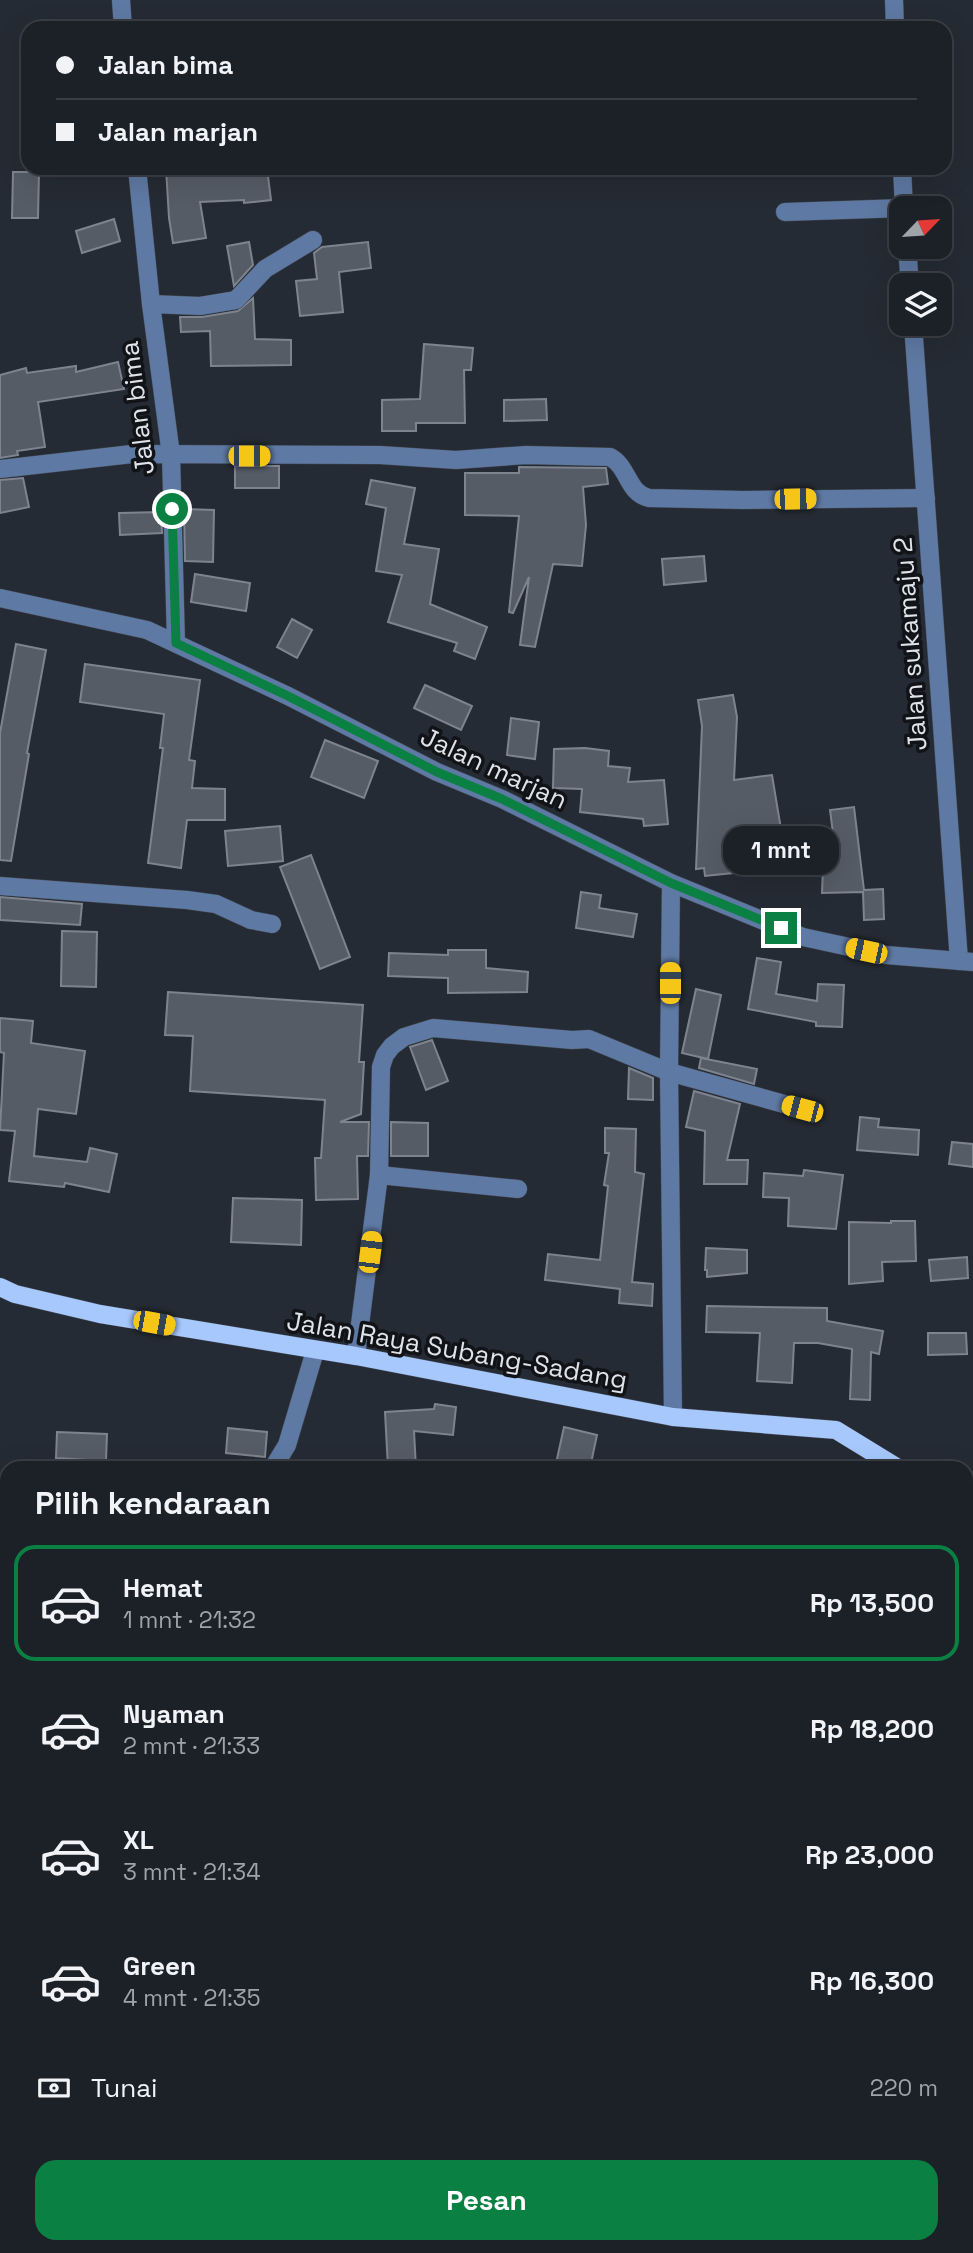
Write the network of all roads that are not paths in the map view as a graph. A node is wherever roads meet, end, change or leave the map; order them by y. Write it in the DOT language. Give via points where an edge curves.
graph roads {
  1 [pos="121,0"];
  2 [pos="894,0"];
  3 [pos="122,21"];
  4 [pos="895,21"];
  5 [pos="138,175"];
  6 [pos="902,175"];
  7 [pos="903,196"];
  8 [pos="889,209"];
  9 [pos="785,212"];
  10 [pos="313,240"];
  11 [pos="150,304"];
  12 [pos="914,336"];
  13 [pos="171,455"];
  14 [pos="0,469"];
  15 [pos="926,498"];
  16 [pos="0,597"];
  17 [pos="176,643"];
  18 [pos="671,883"];
  19 [pos="0,886"];
  20 [pos="272,923"];
  21 [pos="966,961"];
  22 [pos="669,1072"];
  23 [pos="802,1109"];
  24 [pos="379,1175"];
  25 [pos="518,1189"];
  26 [pos="0,1287"];
  27 [pos="315,1350"];
  28 [pos="356,1356"];
  29 [pos="673,1417"];
  30 [pos="278,1461"];
  31 [pos="887,1461"];
  1 -- 3 [label="street"];
  2 -- 4 [label="street"];
  5 -- 11 [label="street, Jalan bima"];
  6 -- 7 [label="street"];
  8 -- 9 [label="street"];
  10 -- 11 [label="street" via="265,269 236,300 200,306"];
  11 -- 13 [label="street, Jalan bima"];
  12 -- 15 [label="street, Jalan sukamaju 2"];
  13 -- 14 [label="street" via="132,454"];
  13 -- 15 [label="street" via="380,455 456,460 610,457 621,464 632,488 649,498"];
  13 -- 17 [label="street, Jalan bima"];
  15 -- 21 [label="street, Jalan sukamaju 2"];
  16 -- 17 [label="street, Jalan marjan" via="147,631"];
  17 -- 18 [label="street, Jalan marjan"];
  18 -- 21 [label="street, Jalan marjan" via="803,937 886,956"];
  18 -- 22 [label="street"];
  19 -- 20 [label="street" via="187,900 216,904 251,920"];
  22 -- 23 [label="street"];
  22 -- 24 [label="street" via="589,1038 433,1028 418,1031 393,1046 381,1067"];
  22 -- 29 [label="street"];
  24 -- 25 [label="street"];
  24 -- 28 [label="street"];
  26 -- 27 [label="main road, Jalan Raya Subang-Sadang" via="100,1314"];
  27 -- 28 [label="main road, Jalan Raya Subang-Sadang"];
  27 -- 30 [label="street" via="287,1445"];
  28 -- 29 [label="main road, Jalan Raya Subang-Sadang"];
  29 -- 31 [label="main road, Jalan Raya Subang-Sadang" via="836,1430"];
}
